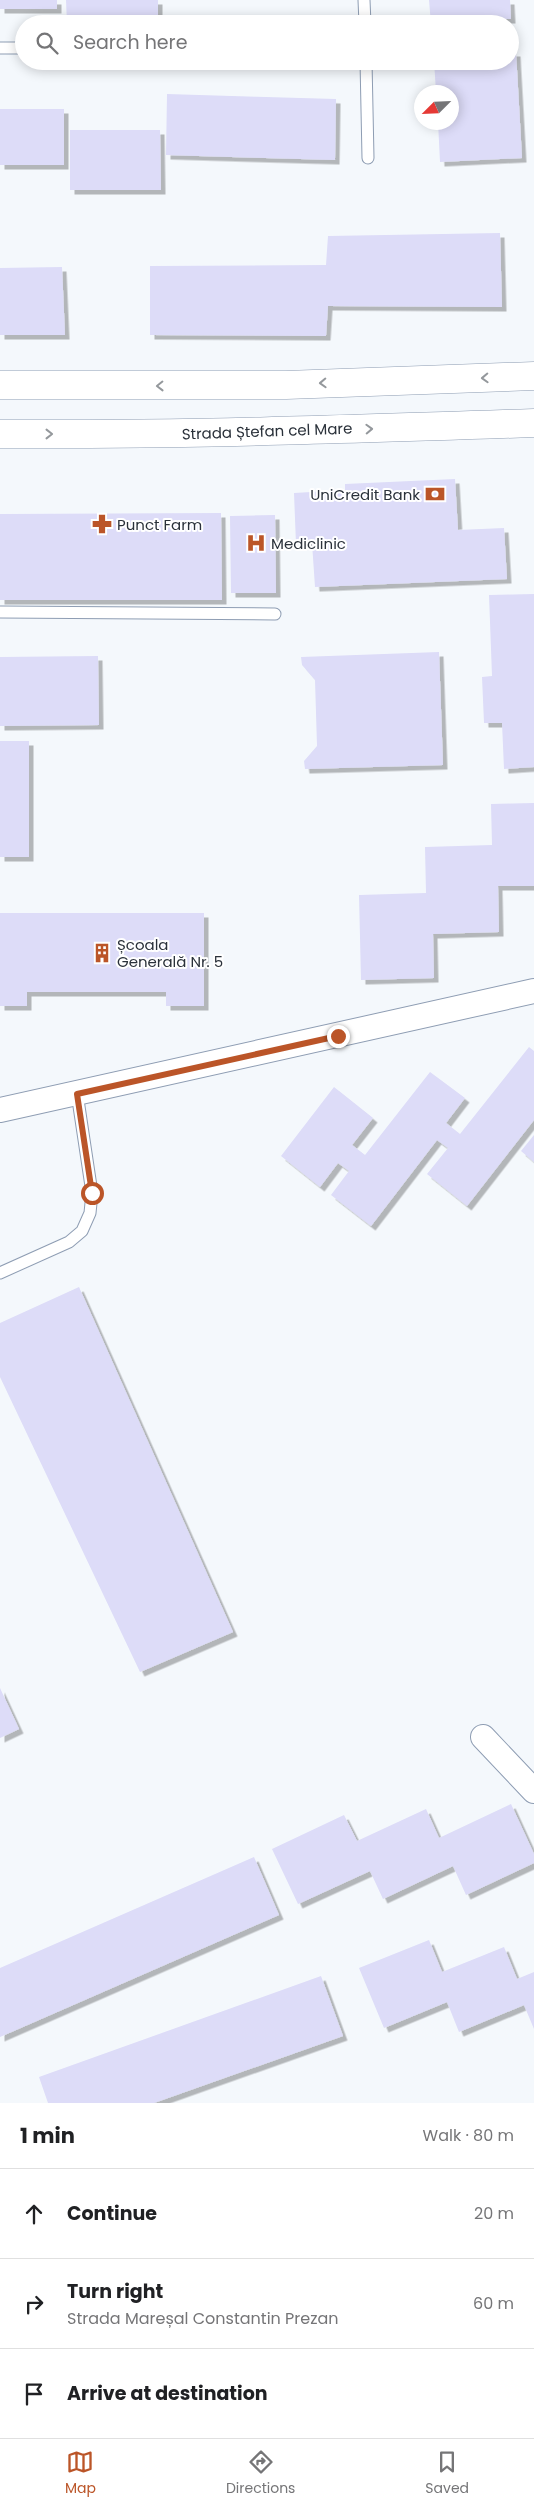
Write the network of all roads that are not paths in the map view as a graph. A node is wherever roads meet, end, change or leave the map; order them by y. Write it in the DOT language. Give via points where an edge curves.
graph roads {
  1 [pos="364,0"];
  2 [pos="365,15"];
  3 [pos="0,48"];
  4 [pos="15,48"];
  5 [pos="366,70"];
  6 [pos="368,158"];
  7 [pos="534,376"];
  8 [pos="0,386"];
  9 [pos="534,423"];
  10 [pos="0,434"];
  11 [pos="0,612"];
  12 [pos="275,614"];
  13 [pos="534,991"];
  14 [pos="77,1094"];
  15 [pos="0,1110"];
  16 [pos="0,1273"];
  17 [pos="483,1737"];
  18 [pos="534,1791"];
  1 -- 2 [label="lane"];
  3 -- 4 [label="lane"];
  5 -- 6 [label="lane"];
  7 -- 8 [label="main road, one-way" via="286,385"];
  10 -- 9 [label="main road, Strada Ștefan cel Mare, one-way" via="282,432"];
  11 -- 12 [label="lane"];
  13 -- 14 [label="street"];
  14 -- 15 [label="street"];
  14 -- 16 [label="lane" via="92,1193 90,1214 82,1231 69,1242"];
  17 -- 18 [label="street"];
}
